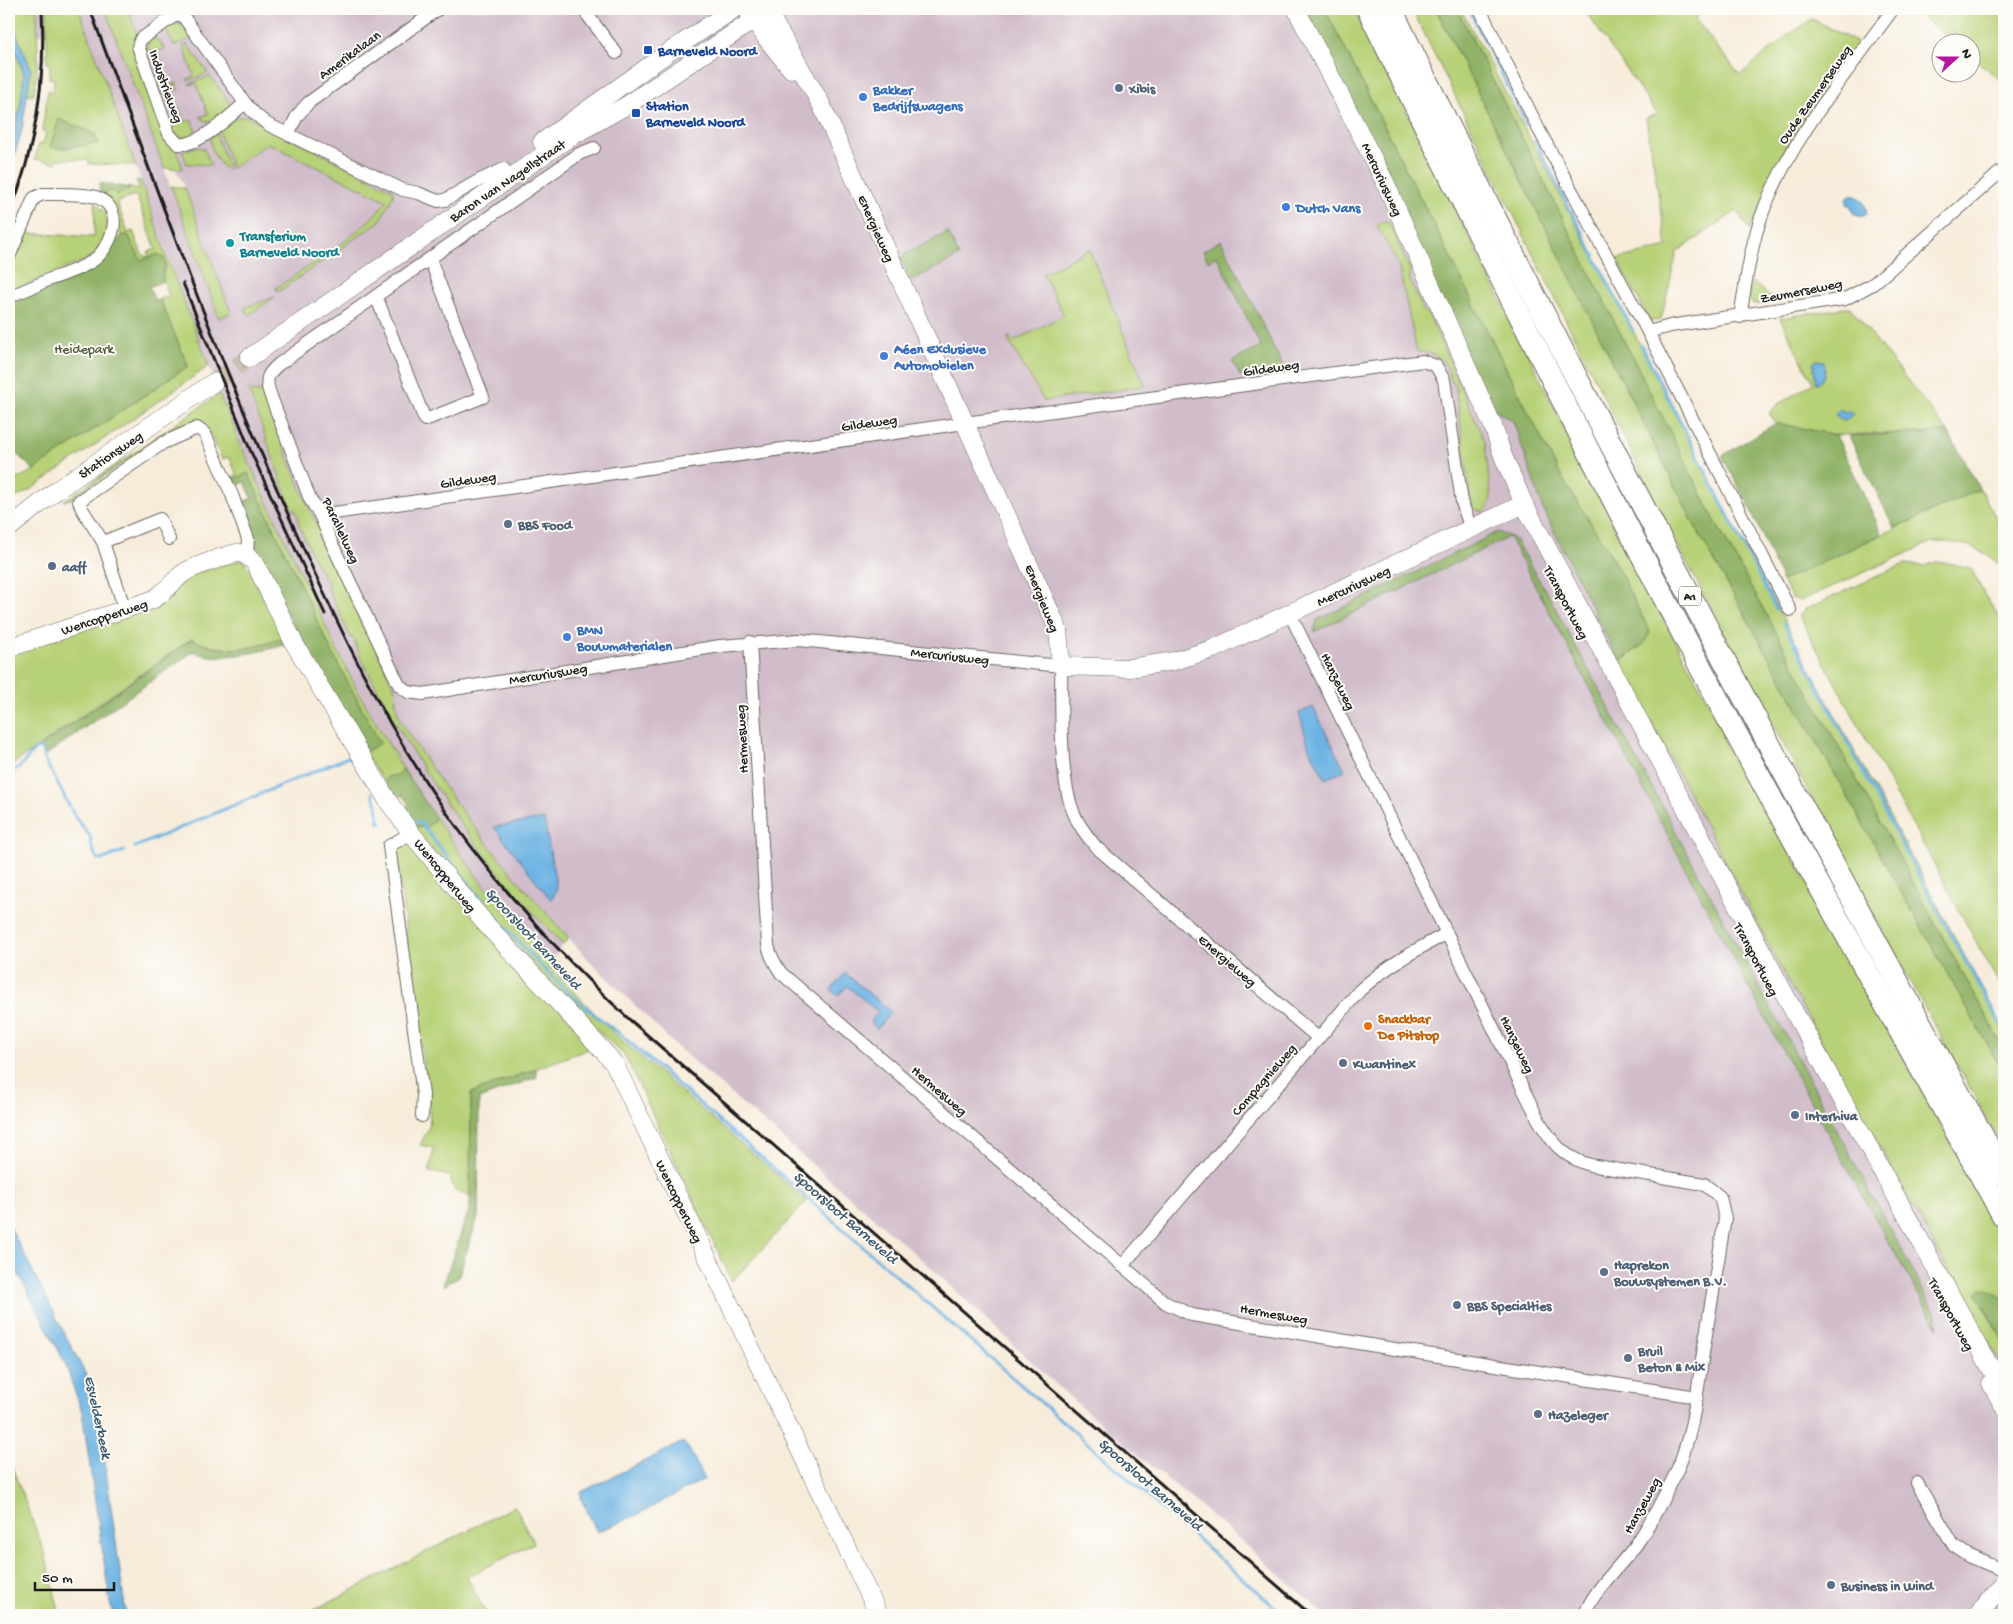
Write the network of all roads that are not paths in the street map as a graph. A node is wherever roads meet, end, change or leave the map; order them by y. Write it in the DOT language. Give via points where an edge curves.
graph roads {
  1 [pos="438,9"];
  2 [pos="583,9"];
  3 [pos="734,9"];
  4 [pos="1296,9"];
  5 [pos="1368,9"];
  6 [pos="1391,9"];
  7 [pos="1480,9"];
  8 [pos="1893,9"];
  9 [pos="761,11"];
  10 [pos="616,53"];
  11 [pos="245,103"];
  12 [pos="288,134"];
  13 [pos="594,148"];
  14 [pos="504,169"];
  15 [pos="2004,169"];
  16 [pos="9,257"];
  17 [pos="430,259"];
  18 [pos="9,296"];
  19 [pos="376,296"];
  20 [pos="1740,316"];
  21 [pos="1648,332"];
  22 [pos="965,423"];
  23 [pos="1520,507"];
  24 [pos="9,514"];
  25 [pos="320,515"];
  26 [pos="9,528"];
  27 [pos="1471,530"];
  28 [pos="169,539"];
  29 [pos="103,542"];
  30 [pos="247,555"];
  31 [pos="125,610"];
  32 [pos="1790,610"];
  33 [pos="1290,614"];
  34 [pos="750,642"];
  35 [pos="9,648"];
  36 [pos="1060,666"];
  37 [pos="406,691"];
  38 [pos="411,833"];
  39 [pos="1446,934"];
  40 [pos="1318,1038"];
  41 [pos="422,1116"];
  42 [pos="2004,1175"];
  43 [pos="2004,1217"];
  44 [pos="1122,1266"];
  45 [pos="2004,1392"];
  46 [pos="1697,1396"];
  47 [pos="2004,1408"];
  48 [pos="1917,1483"];
  49 [pos="2004,1571"];
  50 [pos="2004,1583"];
  51 [pos="2004,1601"];
  52 [pos="878,1615"];
  53 [pos="1585,1615"];
  54 [pos="1976,1615"];
  55 [pos="1992,1615"];
  1 -- 12 [label="street, Amerikalaan" via="308,103"];
  2 -- 10 [label="street"];
  3 -- 14 [label="street, Baron van Nagellstraat"];
  4 -- 23 [label="street, Mercuriusweg" via="1385,182 1484,409 1496,461"];
  5 -- 43 [label="highway, A1" via="1684,634"];
  6 -- 42 [label="highway, A1" via="1704,624"];
  7 -- 21 [label="street" via="1539,130"];
  8 -- 20 [label="street, Oude Zeumerseweg" via="1796,144 1782,170 1755,239"];
  9 -- 14 [label="street, Baron van Nagellstraat" via="629,104 570,137 248,355 483,188"];
  9 -- 22 [label="street, Energieweg" via="841,147"];
  11 -- 11 [label="street, Industrieweg" via="195,141 178,144 168,134 138,43 180,12"];
  11 -- 12 [label="street" via="267,124"];
  12 -- 14 [label="street, Baron van Nagellstraat" via="403,190 438,201"];
  13 -- 17 [label="street" via="579,154"];
  15 -- 20 [label="street, Zeumerseweg" via="1866,288 1845,299"];
  16 -- 18 [label="street" via="38,195 95,197 113,214 113,235 95,259"];
  17 -- 19 [label="street"];
  17 -- 19 [label="street" via="483,398 425,420"];
  19 -- 25 [label="street, Parallelweg" via="279,364 267,376 270,394 310,499"];
  20 -- 21 [label="street, Zeumerseweg"];
  21 -- 32 [label="street"];
  22 -- 25 [label="street, Gildeweg"];
  22 -- 27 [label="street, Gildeweg" via="1423,361 1436,366 1444,380 1462,502"];
  22 -- 36 [label="street, Energieweg" via="1058,629"];
  23 -- 27 [label="street, Mercuriusweg"];
  23 -- 45 [label="street, Transportweg"];
  23 -- 47 [label="street, Transportweg" via="1528,535 1559,585 1787,1014"];
  24 -- 26 [label="street, Stationsweg" via="213,379"];
  25 -- 37 [label="street, Parallelweg" via="393,674"];
  27 -- 33 [label="street, Mercuriusweg"];
  28 -- 29 [label="street" via="160,520"];
  29 -- 30 [label="street, Stationsweg" via="80,505 80,498 163,444 197,428 202,430 235,504 248,539"];
  29 -- 31 [label="street, Stationsweg"];
  30 -- 31 [label="street, Wencopperweg" via="238,553 191,568 160,596"];
  30 -- 38 [label="street, Wencopperweg" via="258,568 294,643 341,724"];
  31 -- 35 [label="street, Wencopperweg"];
  33 -- 36 [label="street, Mercuriusweg" via="1212,649 1174,661 1130,668"];
  33 -- 39 [label="street, Hanzeweg"];
  34 -- 36 [label="street, Mercuriusweg" via="799,640"];
  34 -- 37 [label="street, Mercuriusweg" via="423,694"];
  34 -- 44 [label="street, Hermesweg" via="768,945 775,964 781,973"];
  36 -- 40 [label="street, Energieweg" via="1065,779 1075,817 1084,831 1096,847"];
  38 -- 41 [label="street, Wencopperweg" via="389,846 423,1095"];
  38 -- 52 [label="street, Wencopperweg" via="484,922 615,1066"];
  39 -- 40 [label="street, Compagnieweg" via="1408,953 1379,974 1360,990"];
  39 -- 46 [label="street, Hanzeweg" via="1551,1140 1578,1161 1704,1184 1720,1197 1725,1218"];
  40 -- 44 [label="street, Compagnieweg"];
  44 -- 46 [label="street, Hermesweg" via="1166,1303 1192,1314"];
  46 -- 53 [label="street, Hanzeweg" via="1674,1478 1644,1533 1592,1600"];
  48 -- 49 [label="street" via="1954,1546"];
  50 -- 54 [label="street"];
  51 -- 55 [label="street"];
}
